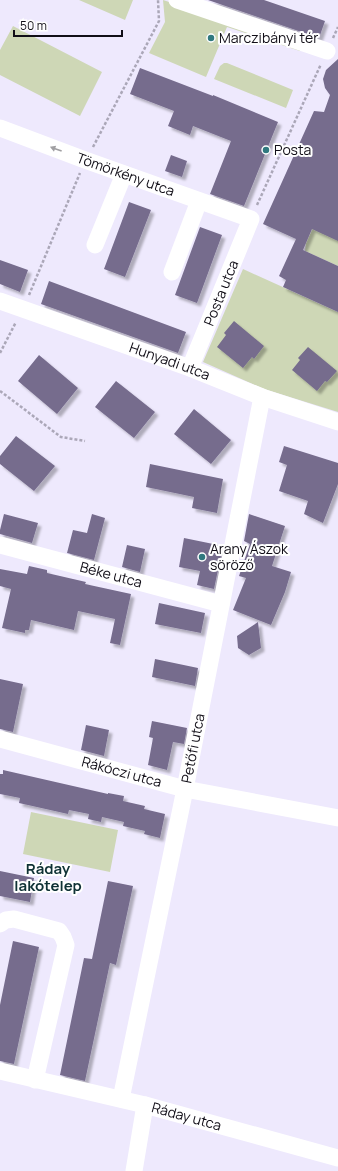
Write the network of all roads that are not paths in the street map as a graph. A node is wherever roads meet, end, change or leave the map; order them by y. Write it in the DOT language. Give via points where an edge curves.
graph roads {
  1 [pos="177,0"];
  2 [pos="327,51"];
  3 [pos="0,128"];
  4 [pos="124,174"];
  5 [pos="199,201"];
  6 [pos="251,219"];
  7 [pos="95,245"];
  8 [pos="172,272"];
  9 [pos="0,301"];
  10 [pos="190,368"];
  11 [pos="262,397"];
  12 [pos="338,422"];
  13 [pos="0,545"];
  14 [pos="221,604"];
  15 [pos="0,739"];
  16 [pos="185,789"];
  17 [pos="338,818"];
  18 [pos="0,924"];
  19 [pos="0,1071"];
  20 [pos="35,1080"];
  21 [pos="121,1099"];
  22 [pos="145,1105"];
  23 [pos="338,1158"];
  24 [pos="134,1171"];
  1 -- 2 [label="street"];
  4 -- 3 [label="street, Tömörkény utca, one-way"];
  4 -- 5 [label="street, Tömörkény utca"];
  4 -- 7 [label="street"];
  5 -- 6 [label="street, Tömörkény utca"];
  5 -- 8 [label="street"];
  6 -- 10 [label="street, Posta utca"];
  9 -- 10 [label="street, Hunyadi utca"];
  10 -- 11 [label="street, Hunyadi utca"];
  11 -- 12 [label="street, Hunyadi utca"];
  11 -- 14 [label="street, Petőfi utca"];
  13 -- 14 [label="street, Béke utca"];
  14 -- 16 [label="street, Petőfi utca"];
  15 -- 16 [label="street, Rákóczi utca"];
  16 -- 17 [label="street, Rákóczi utca"];
  16 -- 21 [label="street, Petőfi utca"];
  18 -- 20 [label="street" via="14,919 59,931 66,945"];
  19 -- 20 [label="street, Ráday utca"];
  20 -- 21 [label="street, Ráday utca"];
  21 -- 22 [label="street, Ráday utca"];
  22 -- 23 [label="street, Ráday utca"];
  22 -- 24 [label="street"];
}
